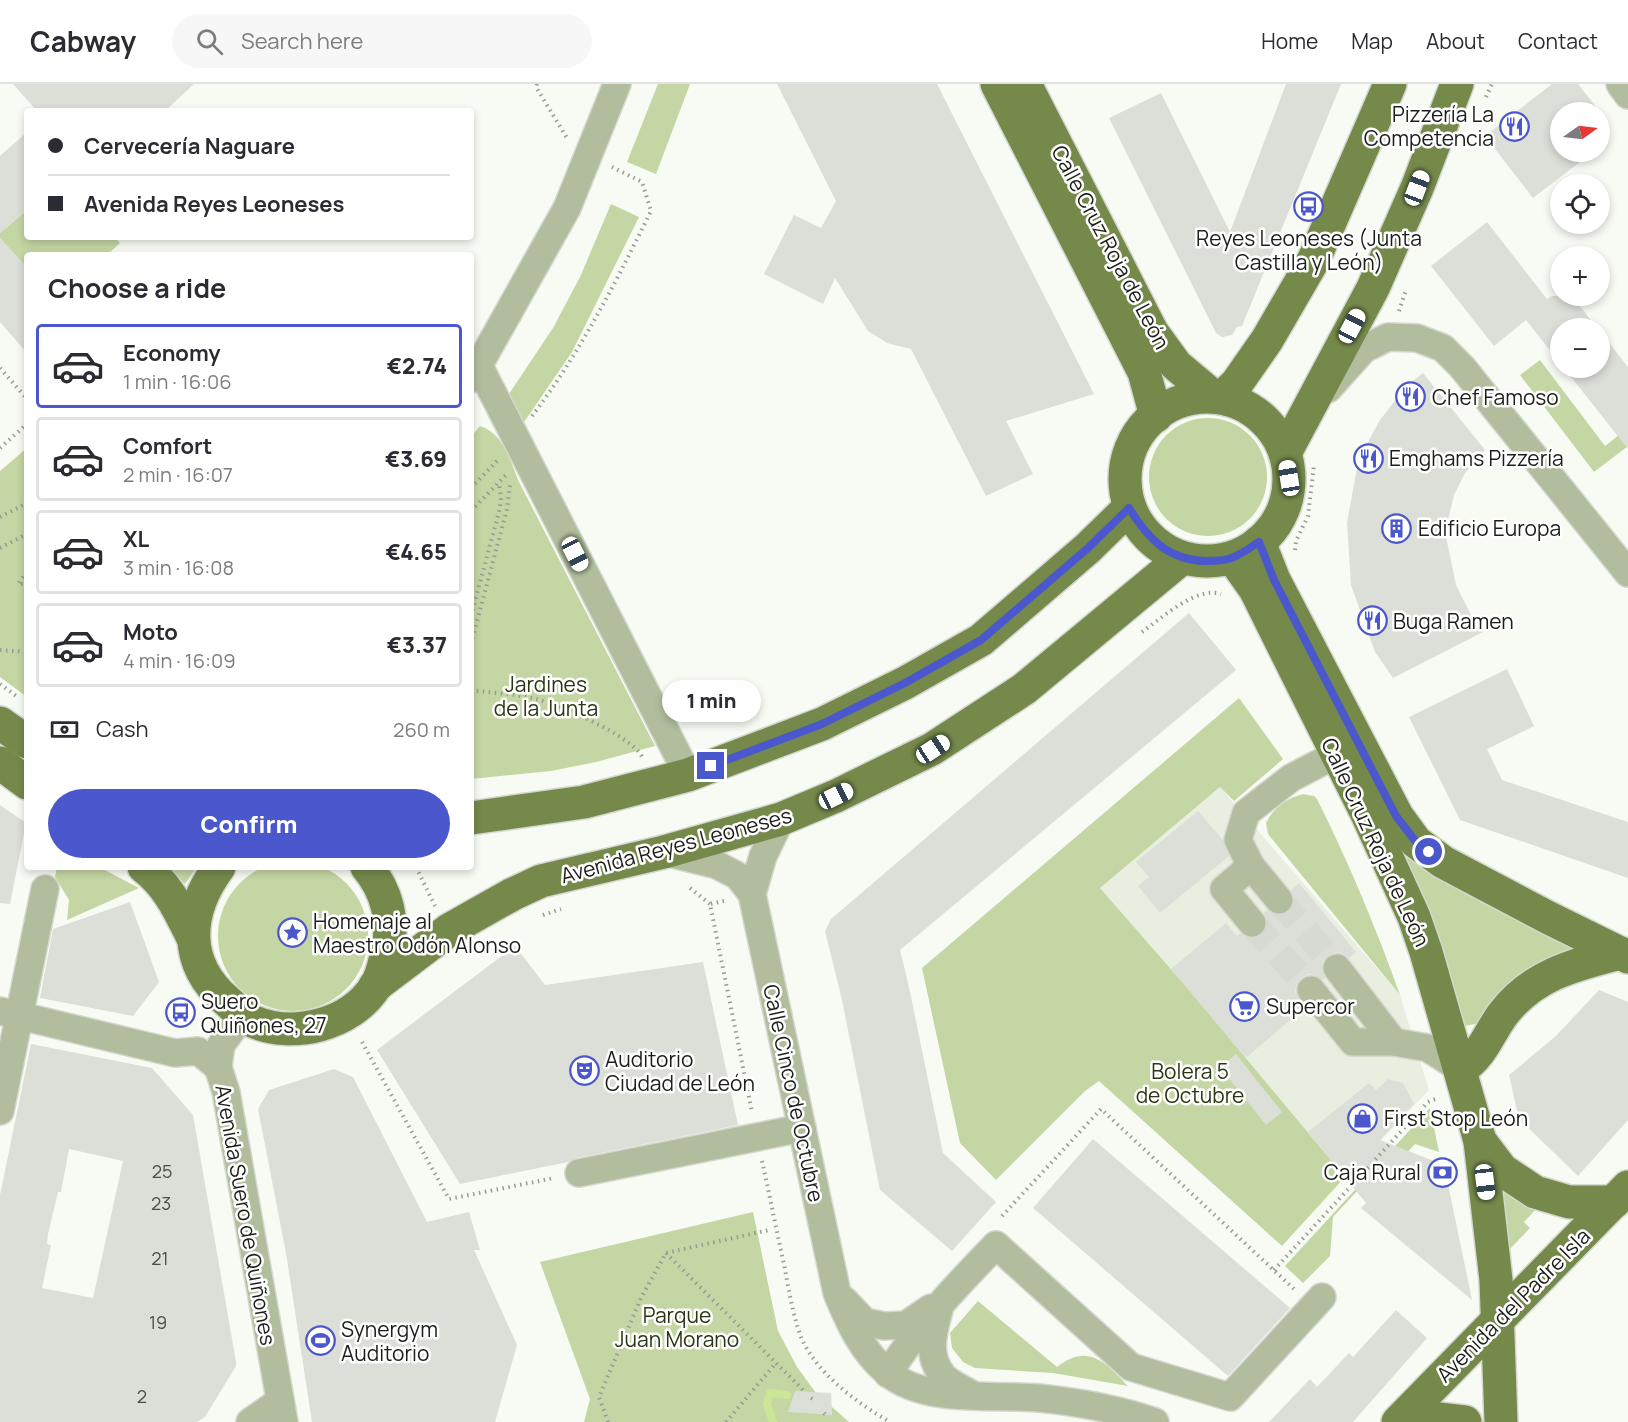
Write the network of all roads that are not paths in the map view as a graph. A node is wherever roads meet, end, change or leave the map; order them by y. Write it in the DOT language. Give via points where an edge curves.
graph roads {
  1 [pos="617,84"];
  2 [pos="997,84"];
  3 [pos="1025,84"];
  4 [pos="1390,84"];
  5 [pos="1457,84"];
  6 [pos="1620,84"];
  7 [pos="1628,95"];
  8 [pos="475,372"];
  9 [pos="1219,397"];
  10 [pos="1305,415"];
  11 [pos="1156,416"];
  12 [pos="1300,455"];
  13 [pos="1129,508"];
  14 [pos="1246,550"];
  15 [pos="1182,558"];
  16 [pos="1628,573"];
  17 [pos="0,723"];
  18 [pos="24,740"];
  19 [pos="1337,754"];
  20 [pos="0,763"];
  21 [pos="688,775"];
  22 [pos="24,781"];
  23 [pos="474,819"];
  24 [pos="781,819"];
  25 [pos="664,852"];
  26 [pos="1251,866"];
  27 [pos="148,870"];
  28 [pos="217,870"];
  29 [pos="370,870"];
  30 [pos="45,889"];
  31 [pos="740,897"];
  32 [pos="1279,900"];
  33 [pos="1252,923"];
  34 [pos="192,936"];
  35 [pos="1625,953"];
  36 [pos="1337,968"];
  37 [pos="375,986"];
  38 [pos="1311,990"];
  39 [pos="10,1013"];
  40 [pos="241,1014"];
  41 [pos="1446,1019"];
  42 [pos="1394,1042"];
  43 [pos="1428,1048"];
  44 [pos="208,1059"];
  45 [pos="1461,1069"];
  46 [pos="0,1111"];
  47 [pos="802,1128"];
  48 [pos="1480,1141"];
  49 [pos="579,1173"];
  50 [pos="1621,1195"];
  51 [pos="1551,1268"];
  52 [pos="837,1293"];
  53 [pos="1309,1294"];
  54 [pos="942,1301"];
  55 [pos="1497,1322"];
  56 [pos="888,1374"];
  57 [pos="973,1395"];
  58 [pos="282,1412"];
  59 [pos="250,1422"];
  60 [pos="1155,1422"];
  61 [pos="1398,1422"];
  62 [pos="1426,1422"];
  63 [pos="1465,1422"];
  64 [pos="1501,1422"];
  65 [pos="1509,1422"];
  1 -- 8 [label="street" via="567,208"];
  2 -- 11 [label="main road, Calle Cruz Roja de León" via="1144,372"];
  3 -- 9 [label="main road, Calle Cruz Roja de León" via="1152,332 1176,365"];
  4 -- 9 [label="main road" via="1314,259 1267,340 1237,383"];
  5 -- 10 [label="main road" via="1373,288"];
  6 -- 7 [label="street"];
  8 -- 21 [label="street" via="516,438"];
  9 -- 11 [label="main road" via="1193,398"];
  9 -- 12 [label="main road" via="1243,405"];
  10 -- 12 [label="main road"];
  10 -- 16 [label="street" via="1364,349 1388,337 1417,338 1443,348"];
  11 -- 13 [label="main road" via="1139,433 1128,458 1125,485"];
  12 -- 14 [label="main road" via="1274,527"];
  13 -- 15 [label="main road" via="1157,545"];
  13 -- 21 [label="main road" via="981,640 822,724"];
  14 -- 15 [label="main road" via="1214,561"];
  14 -- 19 [label="main road, Calle Cruz Roja de León" via="1259,596"];
  14 -- 35 [label="main road, Calle Cruz Roja de León" via="1274,580 1396,816 1416,842 1443,862"];
  15 -- 24 [label="main road, Avenida Reyes Leoneses" via="1024,689 942,743"];
  17 -- 18 [label="main road"];
  19 -- 26 [label="street" via="1291,778 1246,813 1238,840"];
  19 -- 41 [label="main road, Calle Cruz Roja de León" via="1414,917"];
  20 -- 22 [label="main road"];
  21 -- 23 [label="main road" via="584,802"];
  24 -- 25 [label="main road, Avenida Reyes Leoneses"];
  24 -- 31 [label="street, Calle Cinco de Octubre"];
  25 -- 31 [label="street" via="717,865 738,876"];
  25 -- 37 [label="main road, Avenida Reyes Leoneses" via="541,881 433,940"];
  26 -- 32 [label="street"];
  26 -- 33 [label="street" via="1224,889"];
  27 -- 34 [label="main road" via="158,877"];
  28 -- 34 [label="main road" via="197,909"];
  29 -- 37 [label="main road" via="378,880 389,909 391,939"];
  30 -- 39 [label="street"];
  31 -- 47 [label="street, Calle Cinco de Octubre"];
  34 -- 40 [label="main road" via="198,962 211,988"];
  35 -- 45 [label="main road" via="1560,970 1540,980 1503,1014 1475,1058"];
  36 -- 42 [label="street"];
  37 -- 40 [label="main road" via="360,1004 322,1025 276,1028"];
  38 -- 42 [label="street" via="1353,1042"];
  39 -- 44 [label="street"];
  39 -- 46 [label="street"];
  40 -- 44 [label="street" via="219,1022"];
  41 -- 43 [label="street"];
  41 -- 45 [label="main road, Calle Cruz Roja de León"];
  42 -- 43 [label="street"];
  43 -- 45 [label="street"];
  44 -- 58 [label="street, Avenida Suero de Quiñones" via="226,1092"];
  45 -- 48 [label="main road, Calle Cruz Roja de León"];
  47 -- 49 [label="street"];
  47 -- 52 [label="street, Calle Cinco de Octubre"];
  48 -- 50 [label="main road, Calle Cruz Roja de León" via="1502,1170 1535,1192 1569,1202"];
  48 -- 55 [label="main road, Calle Cruz Roja de León"];
  50 -- 51 [label="main road, Avenida del Padre Isla"];
  51 -- 55 [label="main road, Avenida del Padre Isla"];
  51 -- 65 [label="main road" via="1530,1304 1519,1339"];
  52 -- 54 [label="street, Calle Cinco de Octubre" via="865,1322 884,1326 906,1325"];
  52 -- 56 [label="street, Calle Cinco de Octubre" via="854,1333"];
  53 -- 54 [label="street, Calle Cinco de Octubre" via="1230,1397 1131,1367 996,1245"];
  54 -- 56 [label="street, Calle Cinco de Octubre"];
  54 -- 57 [label="street, Calle Cinco de Octubre" via="931,1339 933,1355 943,1376"];
  55 -- 61 [label="main road, Avenida del Padre Isla"];
  55 -- 64 [label="main road, Calle Cruz Roja de León"];
  56 -- 57 [label="street, Calle Cinco de Octubre" via="914,1388"];
  57 -- 60 [label="street, Calle Cinco de Octubre" via="1038,1398"];
  58 -- 59 [label="street"];
  62 -- 63 [label="main road"];
}
